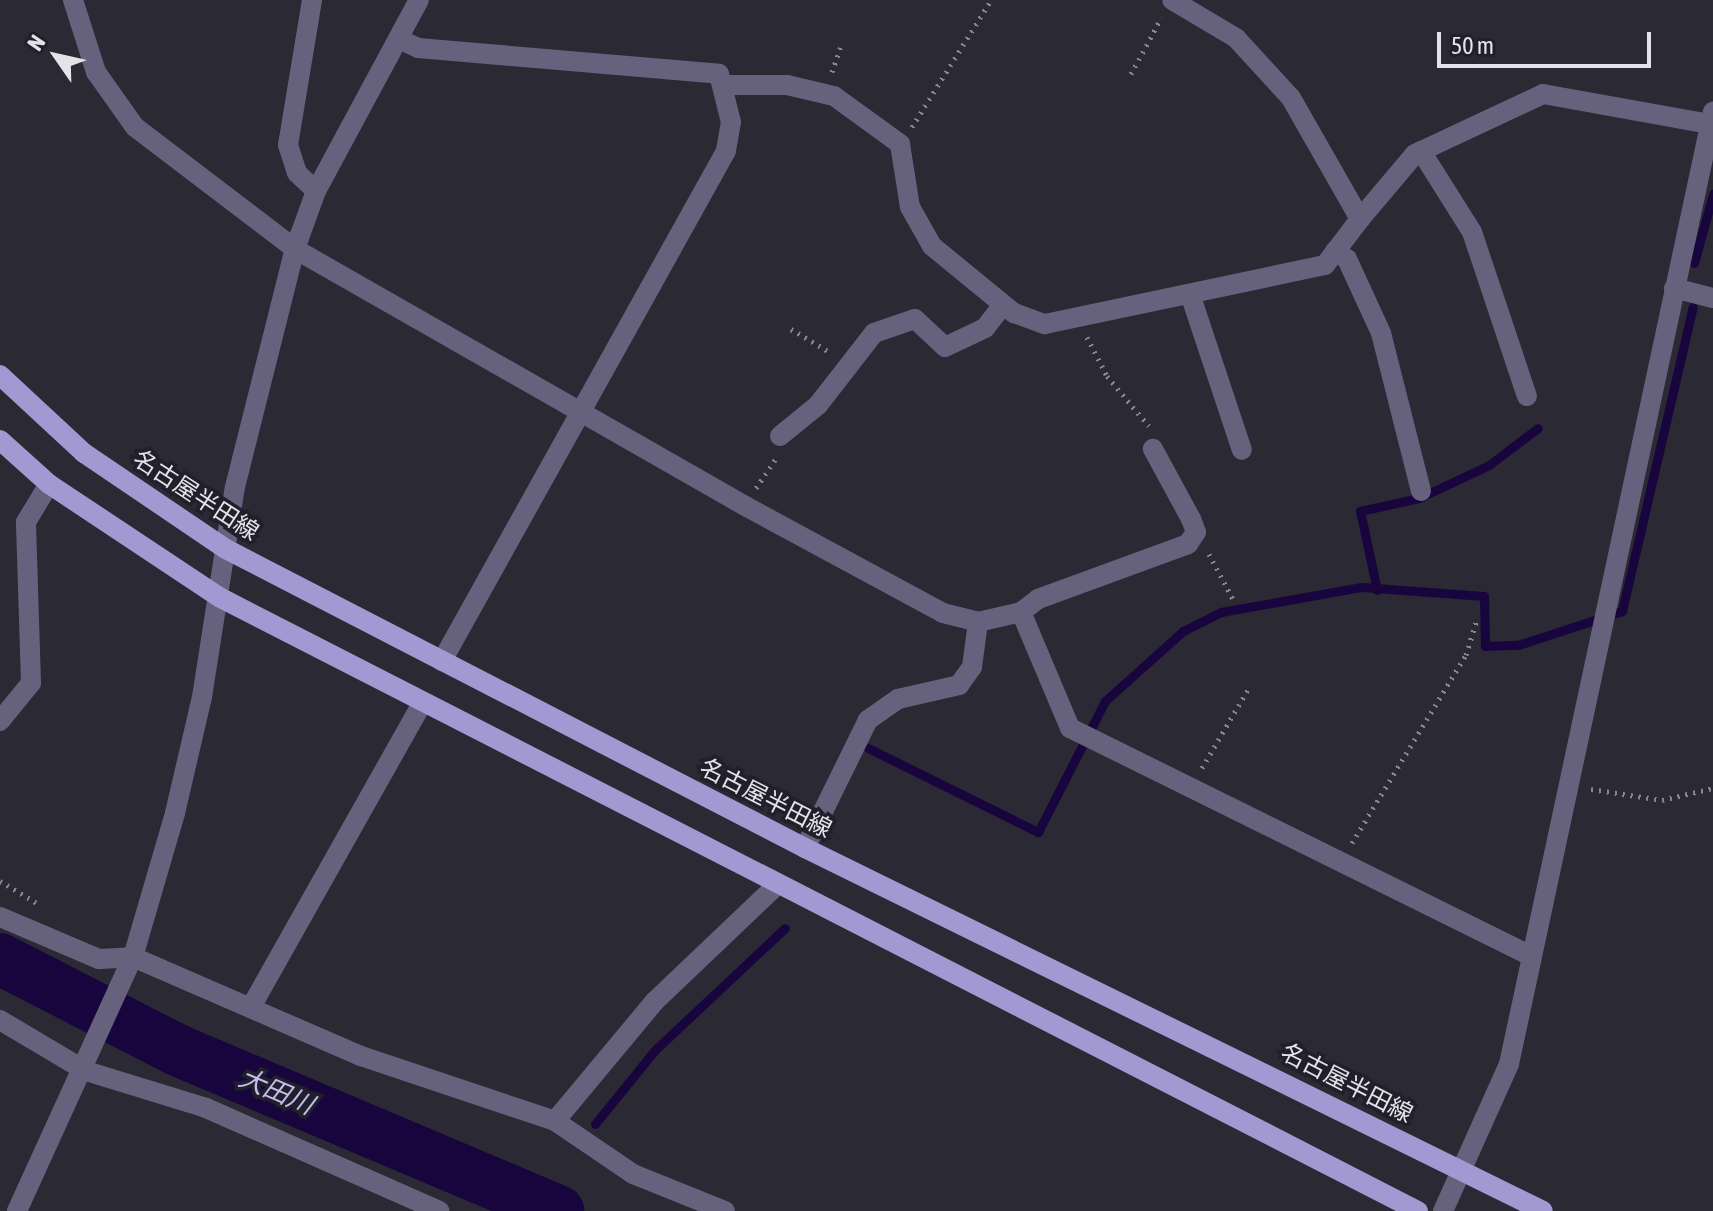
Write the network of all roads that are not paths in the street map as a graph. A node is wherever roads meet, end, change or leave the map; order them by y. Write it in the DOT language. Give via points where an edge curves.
graph roads {
  1 [pos="73,0"];
  2 [pos="312,0"];
  3 [pos="419,0"];
  4 [pos="1169,4"];
  5 [pos="401,40"];
  6 [pos="726,85"];
  7 [pos="1712,118"];
  8 [pos="1421,151"];
  9 [pos="316,191"];
  10 [pos="1360,219"];
  11 [pos="295,249"];
  12 [pos="1335,251"];
  13 [pos="1674,288"];
  14 [pos="1191,297"];
  15 [pos="1713,298"];
  16 [pos="1003,305"];
  17 [pos="0,375"];
  18 [pos="1527,396"];
  19 [pos="579,413"];
  20 [pos="780,436"];
  21 [pos="0,440"];
  22 [pos="1153,449"];
  23 [pos="1242,450"];
  24 [pos="49,484"];
  25 [pos="1421,491"];
  26 [pos="226,549"];
  27 [pos="219,597"];
  28 [pos="1021,612"];
  29 [pos="978,622"];
  30 [pos="442,661"];
  31 [pos="421,705"];
  32 [pos="0,721"];
  33 [pos="805,848"];
  34 [pos="777,885"];
  35 [pos="0,917"];
  36 [pos="1529,955"];
  37 [pos="133,957"];
  38 [pos="251,1007"];
  39 [pos="0,1020"];
  40 [pos="90,1062"];
  41 [pos="555,1121"];
  42 [pos="1460,1169"];
  43 [pos="17,1211"];
  44 [pos="439,1211"];
  45 [pos="725,1211"];
  46 [pos="1418,1211"];
  47 [pos="1443,1211"];
  48 [pos="1543,1211"];
  1 -- 11 [label="street" via="96,72 135,127"];
  2 -- 9 [label="street" via="288,145 297,173"];
  3 -- 5 [label="street"];
  4 -- 10 [label="street" via="1236,38 1277,77"];
  5 -- 6 [label="street" via="418,48 719,74"];
  5 -- 9 [label="street"];
  6 -- 16 [label="street" via="787,85 834,96 900,144 919,229"];
  6 -- 19 [label="street" via="726,151"];
  7 -- 8 [label="street" via="1543,94"];
  7 -- 13 [label="street"];
  8 -- 10 [label="street"];
  8 -- 18 [label="street" via="1472,232"];
  9 -- 11 [label="street"];
  10 -- 12 [label="street"];
  11 -- 19 [label="street"];
  11 -- 26 [label="street" via="254,397"];
  12 -- 14 [label="street" via="1325,265"];
  12 -- 25 [label="street" via="1347,259 1381,333"];
  13 -- 15 [label="street"];
  13 -- 36 [label="street"];
  14 -- 16 [label="street" via="1045,324"];
  14 -- 23 [label="street"];
  16 -- 20 [label="street" via="985,328 945,347 915,319 874,333 818,405"];
  17 -- 26 [label="main road, 名古屋半田線" via="84,453"];
  19 -- 29 [label="street" via="943,613"];
  19 -- 30 [label="street"];
  21 -- 24 [label="main road"];
  22 -- 28 [label="street" via="1191,519 1193,537"];
  24 -- 27 [label="main road"];
  24 -- 32 [label="street" via="26,522 31,683"];
  26 -- 27 [label="street"];
  26 -- 30 [label="main road, 名古屋半田線"];
  27 -- 31 [label="main road"];
  27 -- 37 [label="street" via="175,813"];
  28 -- 29 [label="street"];
  28 -- 36 [label="street" via="1070,728"];
  29 -- 33 [label="street" via="966,679 898,699 868,720"];
  30 -- 33 [label="main road, 名古屋半田線"];
  31 -- 34 [label="main road"];
  31 -- 38 [label="street"];
  33 -- 42 [label="main road, 名古屋半田線"];
  34 -- 41 [label="street" via="654,1002"];
  34 -- 46 [label="main road"];
  35 -- 37 [label="street" via="62,948 99,959"];
  36 -- 42 [label="street" via="1509,1064"];
  37 -- 38 [label="street"];
  37 -- 40 [label="street"];
  38 -- 41 [label="street" via="361,1056"];
  39 -- 40 [label="street"];
  40 -- 43 [label="street"];
  40 -- 44 [label="street"];
  41 -- 45 [label="street" via="633,1174"];
  42 -- 47 [label="street"];
  42 -- 48 [label="main road, 名古屋半田線"];
}
